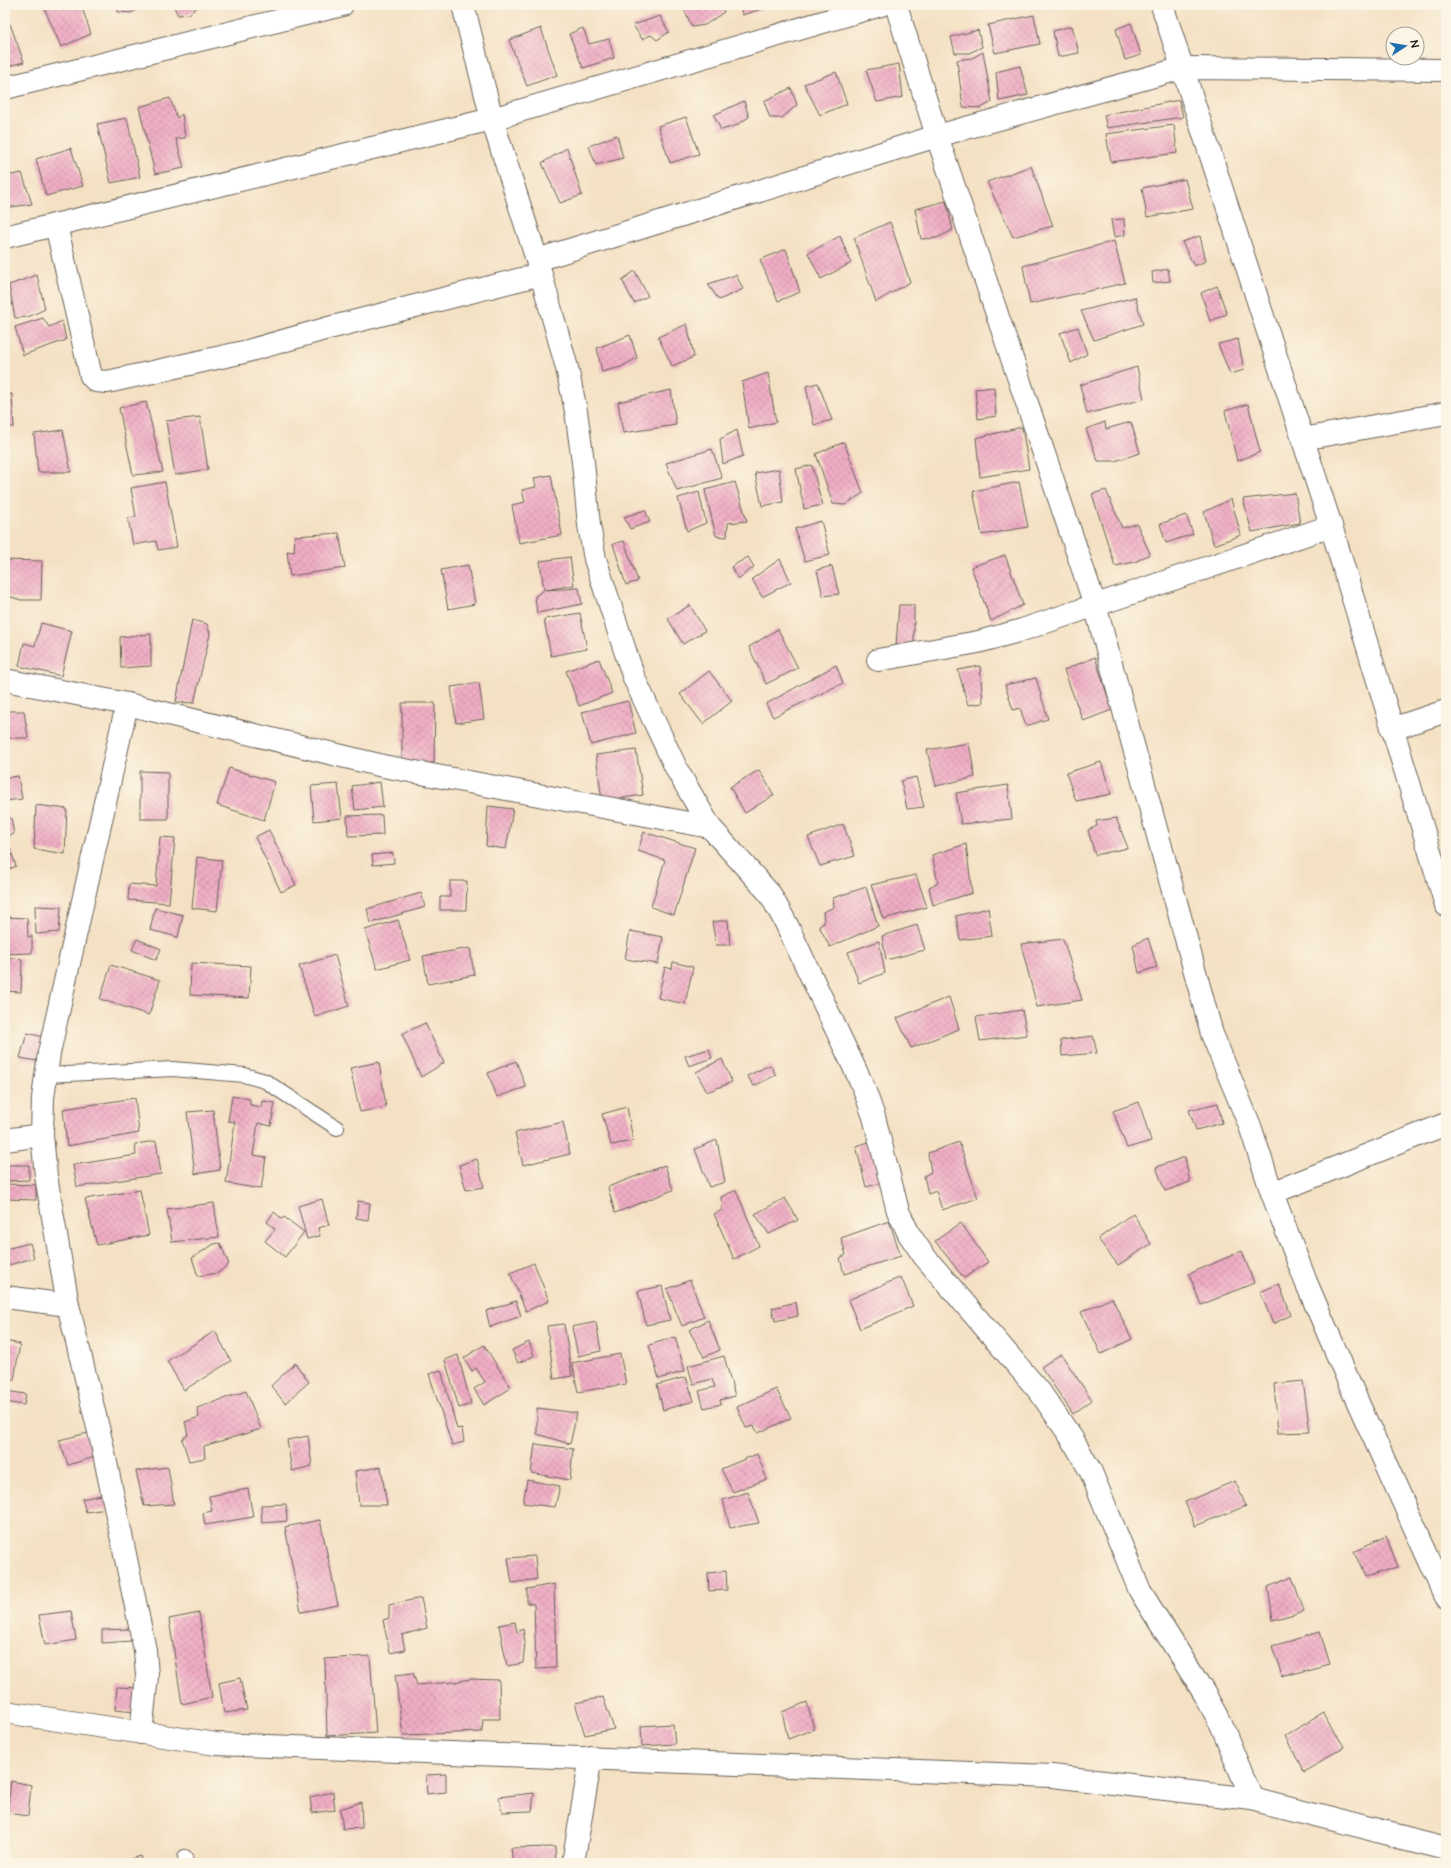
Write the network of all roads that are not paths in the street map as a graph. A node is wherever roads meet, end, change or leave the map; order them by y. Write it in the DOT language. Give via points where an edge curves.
graph roads {
  1 [pos="342,5"];
  2 [pos="463,5"];
  3 [pos="881,5"];
  4 [pos="896,5"];
  5 [pos="1162,5"];
  6 [pos="1183,68"];
  7 [pos="1446,70"];
  8 [pos="5,88"];
  9 [pos="492,119"];
  10 [pos="937,136"];
  11 [pos="56,225"];
  12 [pos="5,237"];
  13 [pos="539,267"];
  14 [pos="1446,413"];
  15 [pos="1303,439"];
  16 [pos="1331,526"];
  17 [pos="1095,605"];
  18 [pos="878,660"];
  19 [pos="5,680"];
  20 [pos="127,704"];
  21 [pos="1446,711"];
  22 [pos="1392,729"];
  23 [pos="710,827"];
  24 [pos="1446,904"];
  25 [pos="46,1074"];
  26 [pos="1446,1124"];
  27 [pos="336,1128"];
  28 [pos="42,1135"];
  29 [pos="5,1140"];
  30 [pos="1272,1193"];
  31 [pos="5,1297"];
  32 [pos="68,1305"];
  33 [pos="1446,1597"];
  34 [pos="5,1712"];
  35 [pos="141,1733"];
  36 [pos="591,1758"];
  37 [pos="1252,1799"];
  38 [pos="1446,1848"];
  39 [pos="1446,1861"];
  40 [pos="573,1863"];
  41 [pos="1441,1863"];
  1 -- 8 [label="street"];
  2 -- 9 [label="street"];
  3 -- 9 [label="street"];
  4 -- 10 [label="street"];
  5 -- 6 [label="street"];
  6 -- 7 [label="street"];
  6 -- 10 [label="street"];
  6 -- 15 [label="street"];
  9 -- 11 [label="street"];
  9 -- 13 [label="street"];
  10 -- 13 [label="street"];
  10 -- 17 [label="street"];
  11 -- 12 [label="street"];
  11 -- 13 [label="street" via="91,376 99,382 244,352"];
  13 -- 23 [label="street" via="576,411 595,559 634,678 677,770"];
  14 -- 15 [label="street"];
  15 -- 16 [label="street"];
  16 -- 17 [label="street"];
  16 -- 22 [label="street"];
  17 -- 18 [label="street" via="978,642"];
  17 -- 30 [label="street" via="1212,1034 1250,1126"];
  19 -- 20 [label="street"];
  20 -- 23 [label="street" via="383,766"];
  20 -- 25 [label="street"];
  21 -- 22 [label="street"];
  22 -- 24 [label="street"];
  23 -- 37 [label="street" via="770,894 786,923 863,1086 874,1117 898,1210 909,1234 924,1256 1040,1392 1073,1440 1094,1479 1140,1591 1221,1724"];
  25 -- 27 [label="lane" via="173,1069 244,1075 265,1081"];
  25 -- 28 [label="street"];
  26 -- 30 [label="street"];
  28 -- 29 [label="street"];
  28 -- 32 [label="street" via="46,1176"];
  30 -- 33 [label="street" via="1306,1282 1355,1396"];
  31 -- 32 [label="street"];
  32 -- 35 [label="street" via="102,1444 145,1650 147,1676"];
  34 -- 35 [label="street"];
  35 -- 36 [label="street" via="216,1744"];
  36 -- 37 [label="street" via="1052,1776"];
  36 -- 40 [label="street"];
  37 -- 38 [label="street"];
  39 -- 41 [label="street"];
}
